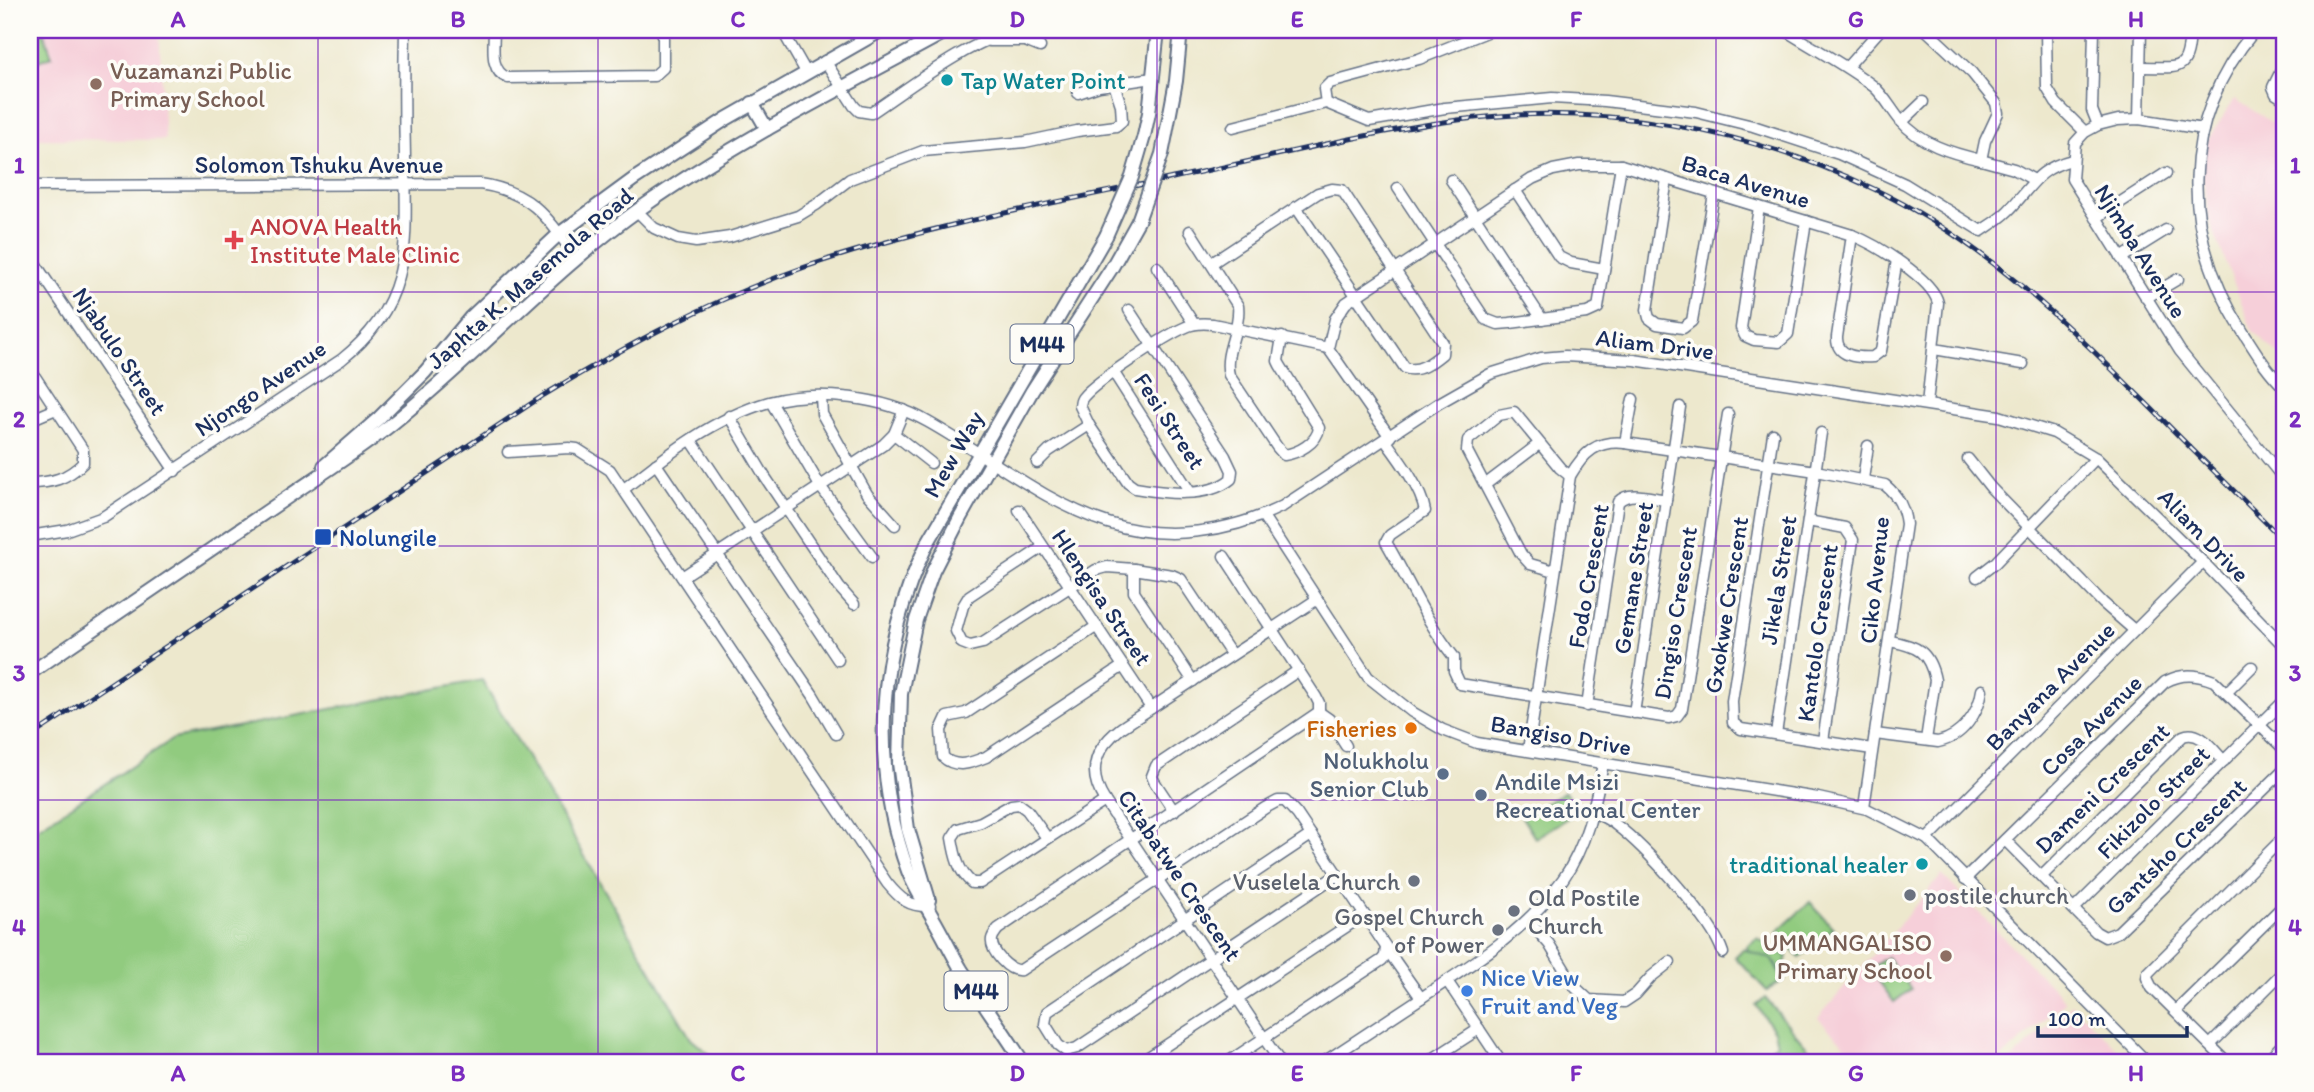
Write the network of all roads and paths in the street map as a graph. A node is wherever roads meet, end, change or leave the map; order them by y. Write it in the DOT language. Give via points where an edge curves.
graph roads {
  1 [pos="405,30"];
  2 [pos="494,30"];
  3 [pos="663,30"];
  4 [pos="782,30"];
  5 [pos="882,30"];
  6 [pos="949,30"];
  7 [pos="1016,30"];
  8 [pos="1158,30"];
  9 [pos="1181,30"];
  10 [pos="1492,30"];
  11 [pos="1789,30"];
  12 [pos="1880,30"];
  13 [pos="1926,30"];
  14 [pos="2046,30"];
  15 [pos="2094,30"];
  16 [pos="2141,30"];
  17 [pos="2190,30"];
  18 [pos="2255,30"];
  19 [pos="985,41"];
  20 [pos="1040,47"];
  21 [pos="825,61"];
  22 [pos="2284,65"];
  23 [pos="2141,67"];
  24 [pos="1847,68"];
  25 [pos="807,72"];
  26 [pos="1153,78"];
  27 [pos="1114,84"];
  28 [pos="843,88"];
  29 [pos="1078,93"];
  30 [pos="2284,99"];
  31 [pos="1923,102"];
  32 [pos="752,103"];
  33 [pos="1326,103"];
  34 [pos="2139,119"];
  35 [pos="1902,122"];
  36 [pos="2098,125"];
  37 [pos="1233,127"];
  38 [pos="767,129"];
  39 [pos="2203,129"];
  40 [pos="2085,132"];
  41 [pos="1980,160"];
  42 [pos="2073,160"];
  43 [pos="1621,165"];
  44 [pos="2166,173"];
  45 [pos="1667,179"];
  46 [pos="1451,180"];
  47 [pos="2034,180"];
  48 [pos="406,185"];
  49 [pos="30,186"];
  50 [pos="1398,188"];
  51 [pos="1515,190"];
  52 [pos="1714,194"];
  53 [pos="1296,207"];
  54 [pos="1759,207"];
  55 [pos="637,211"];
  56 [pos="1475,216"];
  57 [pos="2096,218"];
  58 [pos="1806,221"];
  59 [pos="2165,230"];
  60 [pos="1191,231"];
  61 [pos="559,233"];
  62 [pos="1852,235"];
  63 [pos="1436,244"];
  64 [pos="30,256"];
  65 [pos="2121,258"];
  66 [pos="577,259"];
  67 [pos="1896,260"];
  68 [pos="1212,263"];
  69 [pos="1157,267"];
  70 [pos="1604,269"];
  71 [pos="1396,270"];
  72 [pos="2178,279"];
  73 [pos="1355,296"];
  74 [pos="2146,298"];
  75 [pos="1129,310"];
  76 [pos="1542,319"];
  77 [pos="1194,324"];
  78 [pos="1235,328"];
  79 [pos="1282,337"];
  80 [pos="1153,347"];
  81 [pos="1328,348"];
  82 [pos="1934,349"];
  83 [pos="2023,364"];
  84 [pos="30,369"];
  85 [pos="1114,373"];
  86 [pos="2284,387"];
  87 [pos="821,396"];
  88 [pos="1633,399"];
  89 [pos="771,402"];
  90 [pos="1927,404"];
  91 [pos="1680,407"];
  92 [pos="56,409"];
  93 [pos="904,410"];
  94 [pos="1728,414"];
  95 [pos="729,416"];
  96 [pos="30,420"];
  97 [pos="1089,425"];
  98 [pos="1821,433"];
  99 [pos="894,434"];
  100 [pos="1773,434"];
  101 [pos="1388,438"];
  102 [pos="691,440"];
  103 [pos="1625,443"];
  104 [pos="1539,444"];
  105 [pos="1868,446"];
  106 [pos="1674,450"];
  107 [pos="508,452"];
  108 [pos="979,453"];
  109 [pos="1721,458"];
  110 [pos="2096,458"];
  111 [pos="1968,459"];
  112 [pos="993,461"];
  113 [pos="931,463"];
  114 [pos="1037,463"];
  115 [pos="656,464"];
  116 [pos="852,465"];
  117 [pos="1768,465"];
  118 [pos="175,471"];
  119 [pos="1816,471"];
  120 [pos="1570,475"];
  121 [pos="1863,479"];
  122 [pos="2284,479"];
  123 [pos="30,483"];
  124 [pos="1486,484"];
  125 [pos="820,486"];
  126 [pos="624,489"];
  127 [pos="295,491"];
  128 [pos="1190,492"];
  129 [pos="1666,500"];
  130 [pos="787,508"];
  131 [pos="1018,510"];
  132 [pos="1263,516"];
  133 [pos="1808,521"];
  134 [pos="895,525"];
  135 [pos="2029,527"];
  136 [pos="750,531"];
  137 [pos="30,536"];
  138 [pos="1043,547"];
  139 [pos="716,554"];
  140 [pos="1224,556"];
  141 [pos="872,557"];
  142 [pos="2203,562"];
  143 [pos="1134,569"];
  144 [pos="1555,570"];
  145 [pos="682,577"];
  146 [pos="1977,577"];
  147 [pos="1070,587"];
  148 [pos="1316,600"];
  149 [pos="854,604"];
  150 [pos="1097,626"];
  151 [pos="1271,628"];
  152 [pos="2134,630"];
  153 [pos="1890,641"];
  154 [pos="2284,646"];
  155 [pos="1231,654"];
  156 [pos="838,660"];
  157 [pos="1123,666"];
  158 [pos="2252,667"];
  159 [pos="1299,670"];
  160 [pos="30,673"];
  161 [pos="1193,681"];
  162 [pos="1982,690"];
  163 [pos="2227,692"];
  164 [pos="1536,698"];
  165 [pos="2284,701"];
  166 [pos="1587,706"];
  167 [pos="1151,708"];
  168 [pos="1319,712"];
  169 [pos="1634,713"];
  170 [pos="2260,725"];
  171 [pos="836,734"];
  172 [pos="1776,734"];
  173 [pos="1875,734"];
  174 [pos="1926,740"];
  175 [pos="1823,741"];
  176 [pos="1346,746"];
  177 [pos="1872,749"];
  178 [pos="2284,749"];
  179 [pos="1528,750"];
  180 [pos="2224,761"];
  181 [pos="1603,764"];
  182 [pos="2284,770"];
  183 [pos="1105,801"];
  184 [pos="1864,807"];
  185 [pos="1174,811"];
  186 [pos="1592,812"];
  187 [pos="1311,835"];
  188 [pos="2284,837"];
  189 [pos="1047,838"];
  190 [pos="1927,839"];
  191 [pos="1132,840"];
  192 [pos="2005,840"];
  193 [pos="1337,875"];
  194 [pos="2042,876"];
  195 [pos="1965,879"];
  196 [pos="1158,880"];
  197 [pos="2284,905"];
  198 [pos="2074,909"];
  199 [pos="929,910"];
  200 [pos="1364,915"];
  201 [pos="1185,919"];
  202 [pos="1528,920"];
  203 [pos="1386,947"];
  204 [pos="1723,953"];
  205 [pos="1212,959"];
  206 [pos="1670,962"];
  207 [pos="2284,971"];
  208 [pos="1447,981"];
  209 [pos="1421,998"];
  210 [pos="1237,999"];
  211 [pos="2176,1011"];
  212 [pos="1479,1029"];
  213 [pos="1264,1039"];
  214 [pos="2284,1043"];
  215 [pos="2210,1045"];
  216 [pos="1432,1061"];
  217 [pos="1023,1062"];
  218 [pos="1141,1062"];
  219 [pos="1228,1062"];
  220 [pos="1280,1062"];
  221 [pos="1324,1062"];
  222 [pos="1501,1062"];
  223 [pos="2147,1062"];
  224 [pos="2227,1062"];
  225 [pos="2265,1062"];
  1 -- 48 [label="street, Njongo Avenue"];
  2 -- 3 [label="street" via="495,67 508,78 654,76 663,68"];
  4 -- 25 [label="street"];
  5 -- 21 [label="main road, Japhta K. Masemola Road"];
  6 -- 28 [label="main road, Japhta K. Masemola Road"];
  7 -- 19 [label="street"];
  8 -- 26 [label="main road, Mew Way / M44"];
  9 -- 112 [label="main road, Mew Way / M44, bridge" via="1166,134 1138,221"];
  10 -- 33 [label="street" via="1419,59 1329,83 1324,89"];
  11 -- 24 [label="street"];
  12 -- 24 [label="street"];
  13 -- 41 [label="street" via="1996,103 1998,113"];
  14 -- 40 [label="street" via="2047,88"];
  15 -- 36 [label="street" via="2091,110"];
  16 -- 23 [label="street"];
  17 -- 23 [label="street" via="2189,53 2181,65"];
  18 -- 39 [label="street" via="2221,81"];
  19 -- 20 [label="street" via="1025,41"];
  19 -- 28 [label="street" via="871,113 859,111"];
  21 -- 25 [label="main road, Japhta K. Masemola Road"];
  21 -- 28 [label="street"];
  22 -- 30 [label="street" via="2273,87"];
  23 -- 34 [label="street"];
  24 -- 35 [label="street" via="1878,91"];
  25 -- 32 [label="main road, Japhta K. Masemola Road"];
  26 -- 27 [label="street"];
  26 -- 108 [label="main road, Mew Way / M44, bridge" via="1132,177 1106,236"];
  27 -- 29 [label="street"];
  27 -- 55 [label="street" via="1122,110 1122,121 1116,126 1025,142 923,151 850,179 798,216 730,237 696,242 678,239 654,228"];
  28 -- 38 [label="main road, Japhta K. Masemola Road"];
  31 -- 35 [label="street"];
  32 -- 38 [label="main road"];
  32 -- 61 [label="main road, Japhta K. Masemola Road"];
  33 -- 37 [label="street"];
  33 -- 47 [label="street" via="1369,121 1552,98 1696,112 1839,154 1905,184 1981,231 2005,214"];
  34 -- 36 [label="street"];
  34 -- 39 [label="street"];
  35 -- 41 [label="street" via="1932,145"];
  36 -- 40 [label="street"];
  38 -- 55 [label="main road, Japhta K. Masemola Road"];
  39 -- 86 [label="street" via="2196,186 2206,257 2229,309 2265,367"];
  40 -- 42 [label="street" via="2075,143"];
  41 -- 47 [label="street"];
  42 -- 47 [label="street" via="2050,167"];
  42 -- 57 [label="street, Njimba Avenue" via="2074,182"];
  43 -- 45 [label="street, Baca Avenue"];
  43 -- 51 [label="street, Baca Avenue" via="1553,170"];
  43 -- 70 [label="street"];
  44 -- 57 [label="street"];
  45 -- 52 [label="street, Baca Avenue"];
  45 -- 52 [label="street" via="1647,310 1657,324 1683,328 1692,321"];
  46 -- 56 [label="street"];
  48 -- 49 [label="street, Solomon Tshuku Avenue"];
  48 -- 61 [label="street, Solomon Tshuku Avenue" via="502,188 525,198"];
  48 -- 118 [label="street, Njongo Avenue" via="402,269 380,322 341,360"];
  50 -- 63 [label="street"];
  51 -- 56 [label="street, Baca Avenue"];
  51 -- 70 [label="street" via="1559,257"];
  52 -- 54 [label="street, Baca Avenue"];
  53 -- 68 [label="street"];
  53 -- 71 [label="street" via="1324,190 1342,190"];
  53 -- 73 [label="street"];
  54 -- 58 [label="street, Baca Avenue"];
  54 -- 58 [label="street" via="1741,328 1754,340 1779,342 1788,334"];
  55 -- 66 [label="main road, Japhta K. Masemola Road"];
  56 -- 63 [label="street, Baca Avenue"];
  56 -- 76 [label="street"];
  57 -- 65 [label="street, Njimba Avenue"];
  58 -- 62 [label="street, Baca Avenue"];
  59 -- 65 [label="street"];
  60 -- 68 [label="street"];
  61 -- 66 [label="street, Solomon Tshuku Avenue"];
  61 -- 127 [label="main road, Japhta K. Masemola Road" via="471,317 379,418"];
  62 -- 67 [label="street, Baca Avenue"];
  62 -- 67 [label="street" via="1836,337 1843,352 1873,357 1881,351"];
  63 -- 71 [label="street, Baca Avenue"];
  63 -- 76 [label="street" via="1487,321"];
  64 -- 118 [label="street, Njabulo Street"];
  65 -- 74 [label="street, Njimba Avenue"];
  66 -- 127 [label="main road, Japhta K. Masemola Road" via="394,422"];
  67 -- 82 [label="street, Baca Avenue" via="1937,298"];
  68 -- 78 [label="street" via="1237,301"];
  69 -- 77 [label="street"];
  70 -- 76 [label="street" via="1595,310"];
  71 -- 73 [label="street, Baca Avenue"];
  71 -- 73 [label="street" via="1443,343 1444,351 1433,360 1413,371 1405,368"];
  72 -- 74 [label="street"];
  73 -- 81 [label="street, Baca Avenue" via="1335,319"];
  74 -- 122 [label="street, Njimba Avenue" via="2194,372"];
  75 -- 80 [label="street"];
  77 -- 78 [label="street"];
  77 -- 80 [label="street"];
  78 -- 79 [label="street"];
  78 -- 79 [label="street" via="1228,372 1284,455 1315,439 1319,428 1280,365"];
  79 -- 81 [label="street"];
  80 -- 85 [label="street"];
  80 -- 128 [label="street" via="1231,466 1228,482"];
  81 -- 101 [label="street"];
  82 -- 83 [label="street"];
  82 -- 90 [label="street, Baca Avenue"];
  84 -- 92 [label="street"];
  85 -- 97 [label="street" via="1082,398 1082,413"];
  85 -- 128 [label="street, Fesi Street"];
  87 -- 89 [label="street, Aliam Drive"];
  87 -- 93 [label="street, Aliam Drive"];
  87 -- 116 [label="street" via="822,414"];
  88 -- 103 [label="street"];
  89 -- 95 [label="street, Aliam Drive"];
  89 -- 125 [label="street"];
  90 -- 101 [label="street, Aliam Drive" via="1634,360 1565,356 1541,358 1490,374"];
  90 -- 110 [label="street, Aliam Drive" via="2015,420 2054,433"];
  91 -- 106 [label="street"];
  92 -- 96 [label="street"];
  92 -- 123 [label="street" via="83,450 83,463 53,482"];
  93 -- 99 [label="street"];
  93 -- 108 [label="street, Aliam Drive"];
  94 -- 109 [label="street"];
  95 -- 102 [label="street, Aliam Drive"];
  95 -- 130 [label="street"];
  97 -- 114 [label="street"];
  97 -- 128 [label="street" via="1131,486"];
  98 -- 119 [label="street, Jikela Street"];
  99 -- 113 [label="street"];
  99 -- 116 [label="street"];
  100 -- 117 [label="street, Gxokwe Crescent"];
  101 -- 132 [label="street, Aliam Drive"];
  101 -- 164 [label="street" via="1425,511 1386,542 1428,620 1454,657 1458,681 1472,688"];
  102 -- 115 [label="street, Aliam Drive"];
  102 -- 136 [label="street"];
  103 -- 106 [label="street, Ciko Avenue"];
  103 -- 120 [label="street, Ciko Avenue" via="1596,445"];
  104 -- 120 [label="street"];
  104 -- 124 [label="street"];
  104 -- 124 [label="street" via="1514,412 1492,419 1469,438 1466,448"];
  105 -- 121 [label="street"];
  106 -- 109 [label="street, Ciko Avenue"];
  106 -- 129 [label="street, Gemane Street"];
  107 -- 126 [label="street" via="577,449 610,470"];
  108 -- 112 [label="street, Aliam Drive"];
  108 -- 199 [label="main road, Mew Way / M44" via="927,544 905,595 885,685 883,747 891,814 908,871"];
  109 -- 117 [label="street, Ciko Avenue"];
  109 -- 169 [label="street, Dingiso Crescent" via="1682,709 1669,718"];
  110 -- 135 [label="street"];
  110 -- 142 [label="street, Aliam Drive"];
  111 -- 135 [label="street"];
  112 -- 132 [label="street, Aliam Drive" via="1068,506 1133,529 1205,531"];
  112 -- 199 [label="main road, Mew Way / M44" via="933,570 903,682 902,794"];
  115 -- 126 [label="street, Aliam Drive"];
  115 -- 139 [label="street"];
  116 -- 125 [label="street"];
  116 -- 134 [label="street" via="867,494"];
  117 -- 119 [label="street, Ciko Avenue"];
  117 -- 172 [label="street, Gxokwe Crescent" via="1731,716 1741,729"];
  118 -- 137 [label="street, Njongo Avenue" via="86,525"];
  119 -- 121 [label="street, Ciko Avenue"];
  119 -- 133 [label="street, Jikela Street"];
  120 -- 144 [label="street, Ciko Avenue"];
  121 -- 153 [label="street, Ciko Avenue" via="1885,485 1905,513"];
  124 -- 144 [label="street" via="1525,560"];
  125 -- 130 [label="street"];
  125 -- 141 [label="street"];
  126 -- 145 [label="street"];
  127 -- 160 [label="main road, Japhta K. Masemola Road"];
  129 -- 166 [label="street, Fodo Crescent" via="1631,495 1618,502"];
  129 -- 169 [label="street, Gemane Street"];
  130 -- 136 [label="street"];
  130 -- 149 [label="street"];
  131 -- 138 [label="street, Hlengisa Street"];
  132 -- 148 [label="street, Bangiso Drive"];
  133 -- 172 [label="street, Jikela Street"];
  133 -- 175 [label="street, Kantolo Crescent" via="1845,528 1853,540"];
  135 -- 146 [label="street"];
  135 -- 152 [label="street"];
  136 -- 139 [label="street"];
  136 -- 156 [label="street"];
  138 -- 147 [label="street, Hlengisa Street"];
  138 -- 147 [label="street" via="969,596 956,628 959,640 970,646 983,643"];
  139 -- 145 [label="street"];
  139 -- 171 [label="street"];
  140 -- 151 [label="street"];
  142 -- 152 [label="street, Banyana Avenue"];
  142 -- 154 [label="street, Aliam Drive"];
  143 -- 147 [label="street" via="1101,568"];
  143 -- 155 [label="street" via="1181,579"];
  143 -- 161 [label="street" via="1134,592"];
  144 -- 164 [label="street, Ciko Avenue"];
  145 -- 199 [label="street" via="887,883 904,902"];
  147 -- 150 [label="street, Hlengisa Street"];
  148 -- 151 [label="street, Citabatwe Crescent"];
  148 -- 179 [label="street, Bangiso Drive" via="1368,677 1412,712 1477,743"];
  150 -- 157 [label="street, Hlengisa Street"];
  150 -- 157 [label="street" via="966,713 947,717 941,730 943,757 962,764 986,757"];
  151 -- 155 [label="street, Citabatwe Crescent"];
  151 -- 159 [label="street"];
  152 -- 190 [label="street, Banyana Avenue"];
  153 -- 173 [label="street, Ciko Avenue"];
  153 -- 174 [label="street" via="1916,647 1934,674"];
  155 -- 161 [label="street, Citabatwe Crescent"];
  157 -- 167 [label="street, Hlengisa Street"];
  158 -- 163 [label="street"];
  159 -- 168 [label="street" via="1319,703"];
  159 -- 185 [label="street" via="1156,766 1154,781"];
  161 -- 167 [label="street, Citabatwe Crescent"];
  162 -- 174 [label="street" via="1978,708 1958,732 1946,741"];
  163 -- 170 [label="street, Cosa Avenue"];
  163 -- 192 [label="street, Cosa Avenue" via="2199,675 2165,682"];
  164 -- 166 [label="street, Dingiso Crescent"];
  164 -- 179 [label="street, Ciko Avenue"];
  165 -- 170 [label="street"];
  166 -- 169 [label="street, Dingiso Crescent"];
  167 -- 183 [label="street, Citabatwe Crescent" via="1098,751 1096,782"];
  168 -- 176 [label="street"];
  168 -- 185 [label="street"];
  170 -- 178 [label="street, Cosa Avenue"];
  170 -- 180 [label="street, Fikizolo Street"];
  172 -- 175 [label="street, Gxokwe Crescent"];
  173 -- 174 [label="street"];
  173 -- 177 [label="street, Ciko Avenue"];
  175 -- 177 [label="street, Gxokwe Crescent"];
  177 -- 184 [label="street, Ciko Avenue"];
  179 -- 181 [label="street, Bangiso Drive"];
  180 -- 194 [label="street, Dameni Crescent" via="2196,735 2183,736"];
  180 -- 198 [label="street, Fikizolo Street"];
  181 -- 184 [label="street, Bangiso Drive"];
  181 -- 186 [label="street"];
  182 -- 198 [label="street, Gantsho Crescent" via="2118,932 2101,936"];
  183 -- 189 [label="street"];
  183 -- 191 [label="street, Citabatwe Crescent"];
  184 -- 190 [label="street, Bangiso Drive"];
  185 -- 191 [label="street"];
  186 -- 202 [label="street" via="1563,879"];
  186 -- 204 [label="street" via="1626,832 1712,928"];
  187 -- 193 [label="street"];
  187 -- 196 [label="street" via="1290,804 1279,801"];
  187 -- 201 [label="street"];
  188 -- 211 [label="street" via="2151,968 2148,983"];
  189 -- 189 [label="street" via="1019,803 957,829 952,838 957,863 976,883"];
  190 -- 195 [label="street, Bangiso Drive"];
  191 -- 196 [label="street, Citabatwe Crescent"];
  191 -- 196 [label="street" via="998,929 993,946 1007,967 1021,970"];
  192 -- 194 [label="street, Gantsho Crescent"];
  192 -- 195 [label="street, Cosa Avenue"];
  193 -- 200 [label="street"];
  193 -- 205 [label="street"];
  194 -- 198 [label="street, Gantsho Crescent"];
  195 -- 223 [label="street, Bangiso Drive"];
  196 -- 201 [label="street, Citabatwe Crescent"];
  197 -- 211 [label="street"];
  199 -- 217 [label="main road, Mew Way / M44"];
  200 -- 203 [label="street"];
  200 -- 210 [label="street"];
  201 -- 205 [label="street, Citabatwe Crescent"];
  201 -- 205 [label="street" via="1047,1012 1045,1024 1058,1045 1066,1051 1077,1048"];
  202 -- 206 [label="street" via="1589,1000 1625,1002"];
  202 -- 208 [label="street"];
  203 -- 209 [label="street"];
  203 -- 213 [label="street" via="1382,960"];
  205 -- 210 [label="street, Citabatwe Crescent"];
  207 -- 215 [label="street"];
  208 -- 209 [label="street"];
  208 -- 212 [label="street"];
  209 -- 221 [label="street"];
  210 -- 213 [label="street, Citabatwe Crescent"];
  210 -- 218 [label="street"];
  211 -- 215 [label="street"];
  212 -- 216 [label="street"];
  212 -- 222 [label="street"];
  213 -- 219 [label="street"];
  213 -- 220 [label="street, Citabatwe Crescent"];
  214 -- 225 [label="street"];
  215 -- 224 [label="street"];
}
